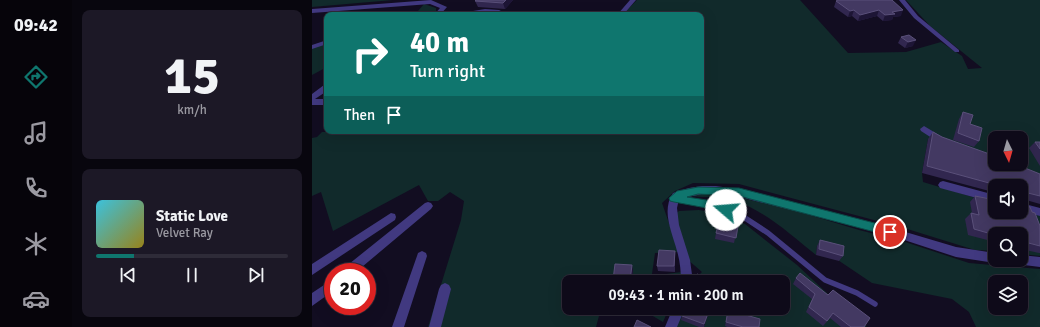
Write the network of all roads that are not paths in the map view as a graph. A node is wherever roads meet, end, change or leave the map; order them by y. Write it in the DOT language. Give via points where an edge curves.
graph roads {
  1 [pos="633,0"];
  2 [pos="902,0"];
  3 [pos="432,1"];
  4 [pos="312,11"];
  5 [pos="440,12"];
  6 [pos="479,12"];
  7 [pos="499,12"];
  8 [pos="623,12"];
  9 [pos="324,43"];
  10 [pos="312,47"];
  11 [pos="957,51"];
  12 [pos="324,90"];
  13 [pos="312,98"];
  14 [pos="312,102"];
  15 [pos="324,102"];
  16 [pos="924,129"];
  17 [pos="951,144"];
  18 [pos="943,185"];
  19 [pos="988,197"];
  20 [pos="674,198"];
  21 [pos="428,206"];
  22 [pos="1028,208"];
  23 [pos="1040,212"];
  24 [pos="391,217"];
  25 [pos="422,256"];
  26 [pos="988,258"];
  27 [pos="1028,261"];
  28 [pos="1040,262"];
  29 [pos="359,263"];
  30 [pos="312,270"];
  31 [pos="686,275"];
  32 [pos="445,289"];
  33 [pos="324,291"];
  34 [pos="312,300"];
  35 [pos="875,304"];
  36 [pos="676,315"];
  37 [pos="398,327"];
  38 [pos="435,327"];
  39 [pos="671,327"];
  1 -- 8 [label="street"];
  2 -- 11 [label="street" via="922,22"];
  3 -- 4 [label="street"];
  3 -- 5 [label="street" via="444,7"];
  6 -- 7 [label="street"];
  9 -- 10 [label="street"];
  12 -- 13 [label="street"];
  14 -- 15 [label="street"];
  16 -- 17 [label="street"];
  18 -- 19 [label="street"];
  20 -- 26 [label="street" via="680,194 698,191 739,192 966,255"];
  20 -- 31 [label="street" via="671,209"];
  20 -- 35 [label="lane" via="713,205 740,214 768,233 825,280"];
  21 -- 29 [label="street"];
  22 -- 23 [label="street"];
  24 -- 30 [label="street"];
  25 -- 37 [label="street"];
  27 -- 28 [label="street"];
  32 -- 38 [label="street"];
  33 -- 34 [label="street"];
  36 -- 39 [label="street"];
}
